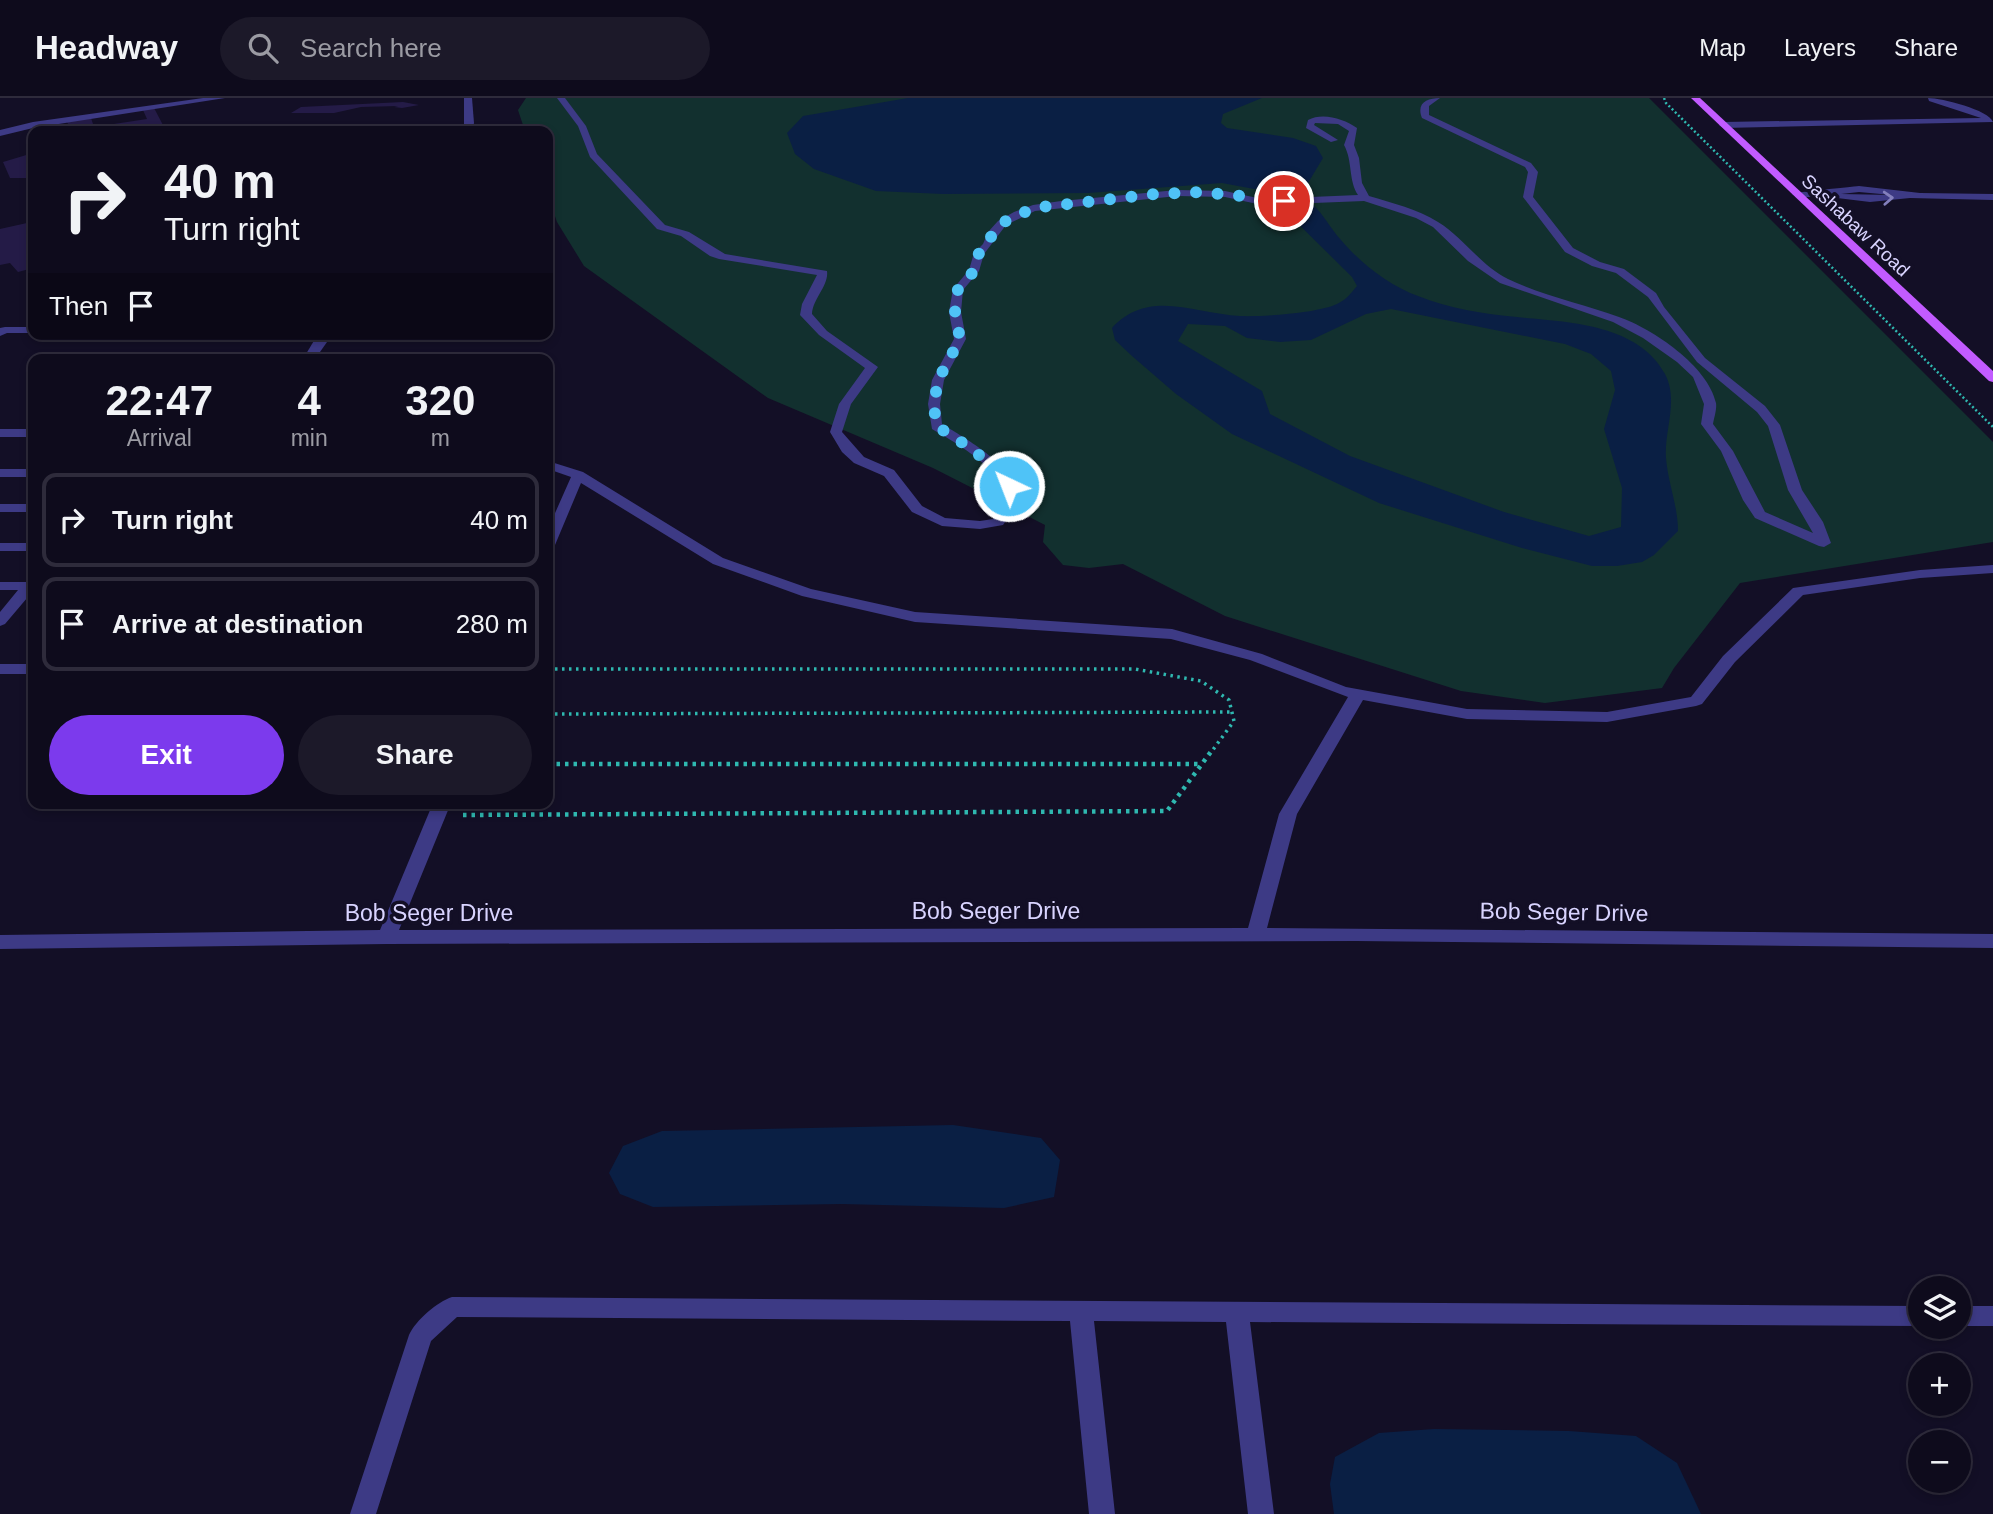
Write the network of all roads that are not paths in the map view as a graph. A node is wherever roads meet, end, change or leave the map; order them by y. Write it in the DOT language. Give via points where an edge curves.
graph roads {
  1 [pos="221,98"];
  2 [pos="468,98"];
  3 [pos="561,98"];
  4 [pos="1436,98"];
  5 [pos="1695,98"];
  6 [pos="1932,99"];
  7 [pos="1723,125"];
  8 [pos="28,126"];
  9 [pos="29,126"];
  10 [pos="469,126"];
  11 [pos="0,133"];
  12 [pos="1334,140"];
  13 [pos="1797,194"];
  14 [pos="1993,197"];
  15 [pos="1365,198"];
  16 [pos="28,330"];
  17 [pos="0,333"];
  18 [pos="1987,366"];
  19 [pos="1993,378"];
  20 [pos="0,433"];
  21 [pos="28,433"];
  22 [pos="553,467"];
  23 [pos="0,473"];
  24 [pos="28,473"];
  25 [pos="578,475"];
  26 [pos="565,503"];
  27 [pos="553,504"];
  28 [pos="0,508"];
  29 [pos="28,508"];
  30 [pos="553,533"];
  31 [pos="0,547"];
  32 [pos="28,547"];
  33 [pos="1993,569"];
  34 [pos="0,586"];
  35 [pos="28,586"];
  36 [pos="28,589"];
  37 [pos="0,621"];
  38 [pos="28,668"];
  39 [pos="0,669"];
  40 [pos="1358,694"];
  41 [pos="440,809"];
  42 [pos="1256,935"];
  43 [pos="387,937"];
  44 [pos="0,942"];
  45 [pos="1993,942"];
  46 [pos="1081,1311"];
  47 [pos="1237,1312"];
  48 [pos="1908,1316"];
  49 [pos="1971,1316"];
  50 [pos="1993,1316"];
  51 [pos="363,1514"];
  52 [pos="1102,1514"];
  53 [pos="1261,1514"];
  1 -- 9 [label="lane"];
  2 -- 10 [label="lane"];
  3 -- 15 [label="lane" via="582,126 593,155 661,227 685,234 723,257 823,273 822,282 807,300 806,315 823,333 872,367 845,400 836,432 859,460 889,473 917,509 942,522 998,522 1010,504 1009,486 997,470 936,426 934,404 938,380 960,339 955,312 958,289 1002,223 1033,208 1156,194 1225,194 1266,202"];
  4 -- 15 [label="lane" via="1426,104 1425,116 1528,165 1533,172 1528,198 1558,239 1569,250 1640,284 1701,360 1761,409 1774,425 1795,490 1824,543 1760,515 1727,451 1707,424 1710,404 1698,376 1681,360 1617,320 1503,281 1437,225"];
  5 -- 7 [label="main road, Sashabaw Road"];
  6 -- 7 [label="lane" via="1990,120"];
  7 -- 13 [label="main road, Sashabaw Road"];
  8 -- 11 [label="lane"];
  12 -- 15 [label="lane" via="1309,126 1312,120 1340,121 1354,130 1349,145 1355,154 1355,182"];
  13 -- 14 [label="lane" via="1888,190 1910,195"];
  13 -- 18 [label="main road, Sashabaw Road"];
  16 -- 17 [label="lane"];
  18 -- 19 [label="main road, Sashabaw Road"];
  20 -- 21 [label="lane"];
  22 -- 25 [label="lane"];
  23 -- 24 [label="lane"];
  25 -- 26 [label="lane"];
  25 -- 40 [label="lane" via="718,561 807,593 915,617 1172,634 1256,657"];
  26 -- 27 [label="lane"];
  26 -- 30 [label="lane"];
  28 -- 29 [label="lane"];
  31 -- 32 [label="lane"];
  33 -- 40 [label="lane" via="1798,591 1729,659 1696,701 1607,718 1467,714"];
  34 -- 35 [label="lane"];
  36 -- 37 [label="lane"];
  38 -- 39 [label="lane"];
  40 -- 42 [label="lane" via="1287,814"];
  41 -- 43 [label="lane"];
  42 -- 43 [label="lane, Bob Seger Drive"];
  42 -- 45 [label="lane, Bob Seger Drive"];
  43 -- 44 [label="lane, Bob Seger Drive"];
  46 -- 47 [label="lane"];
  46 -- 51 [label="lane" via="452,1307 421,1335"];
  46 -- 52 [label="lane"];
  47 -- 48 [label="lane"];
  47 -- 53 [label="lane"];
  49 -- 50 [label="lane"];
}
